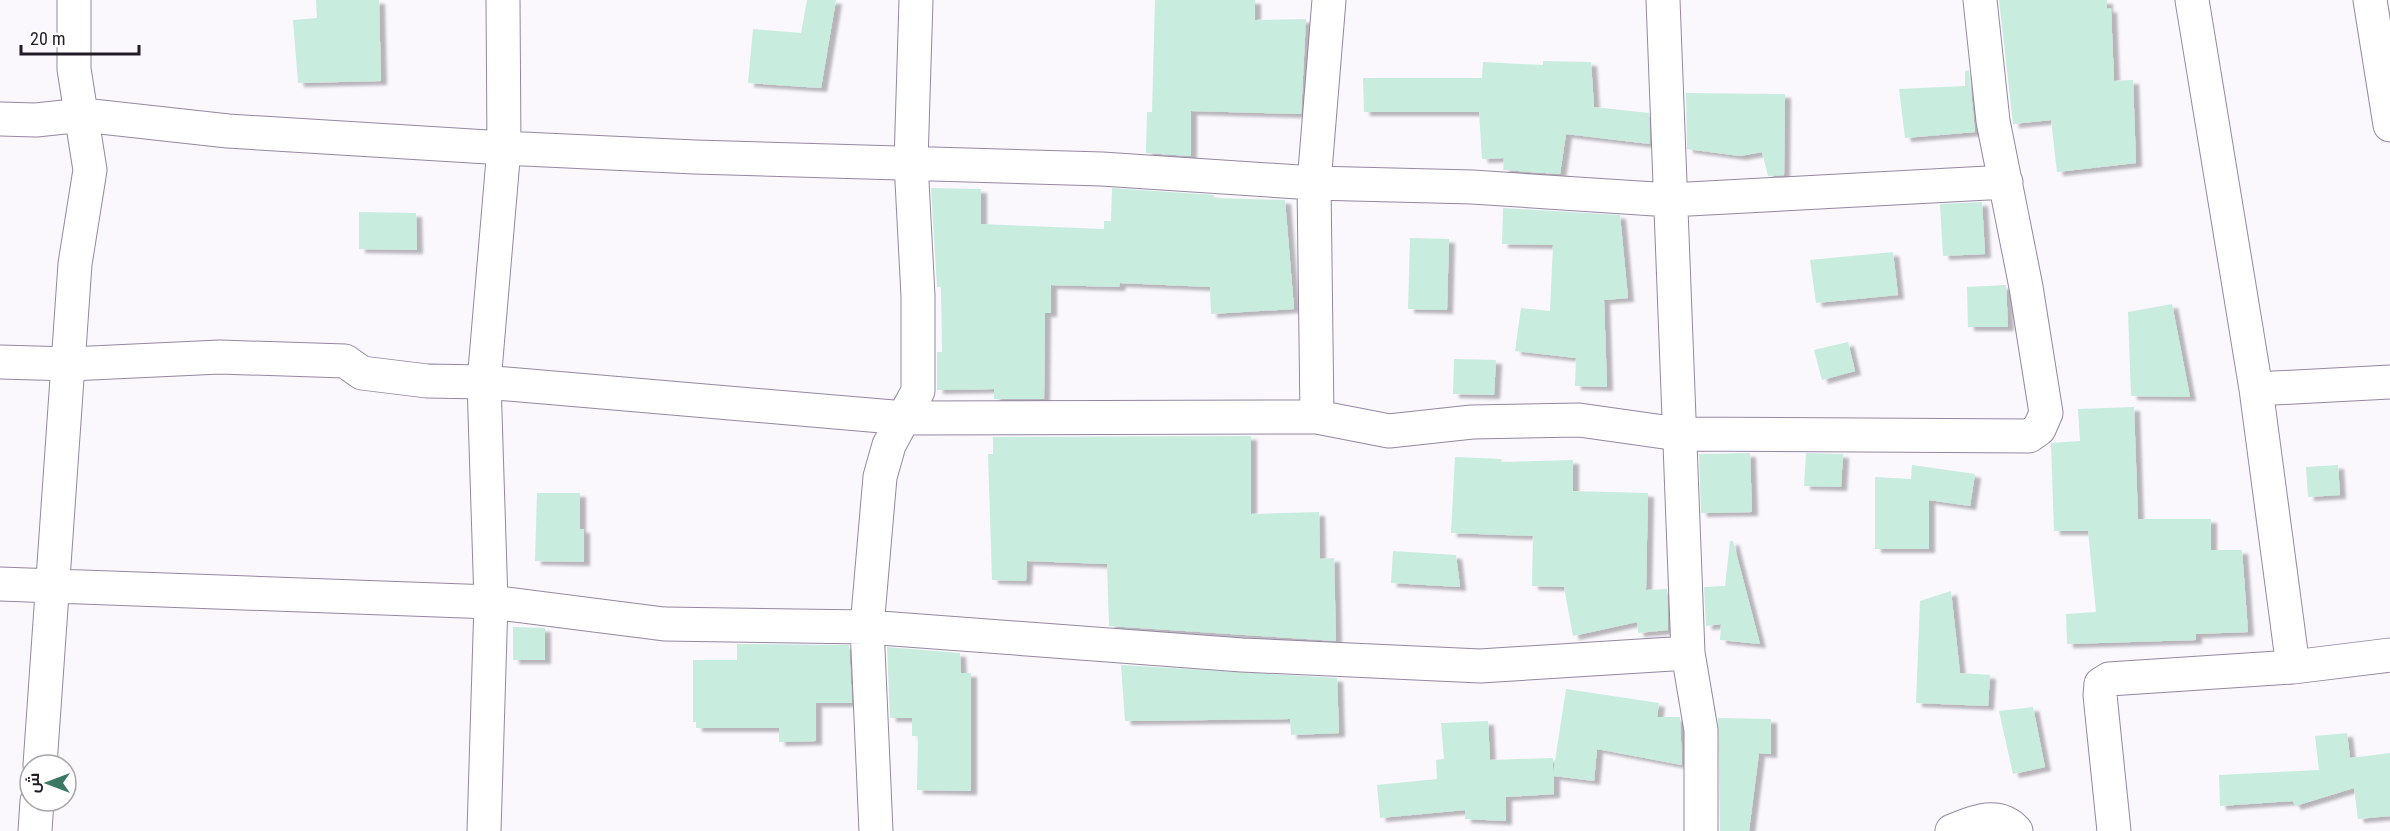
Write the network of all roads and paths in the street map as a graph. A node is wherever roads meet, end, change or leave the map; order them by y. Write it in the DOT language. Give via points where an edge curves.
graph roads {
  1 [pos="75,0"];
  2 [pos="503,0"];
  3 [pos="916,0"];
  4 [pos="1329,0"];
  5 [pos="1663,0"];
  6 [pos="1980,0"];
  7 [pos="2192,0"];
  8 [pos="2370,0"];
  9 [pos="83,115"];
  10 [pos="0,119"];
  11 [pos="2390,125"];
  12 [pos="504,148"];
  13 [pos="911,162"];
  14 [pos="2006,182"];
  15 [pos="1314,183"];
  16 [pos="1670,200"];
  17 [pos="0,362"];
  18 [pos="70,364"];
  19 [pos="484,382"];
  20 [pos="2390,382"];
  21 [pos="2256,389"];
  22 [pos="1317,417"];
  23 [pos="904,418"];
  24 [pos="1678,434"];
  25 [pos="0,584"];
  26 [pos="52,587"];
  27 [pos="491,602"];
  28 [pos="867,627"];
  29 [pos="1688,653"];
  30 [pos="2390,655"];
  31 [pos="2293,667"];
  32 [pos="40,753"];
  33 [pos="36,813"];
  34 [pos="35,831"];
  35 [pos="484,831"];
  36 [pos="876,831"];
  37 [pos="1701,831"];
  38 [pos="1952,831"];
  39 [pos="2016,831"];
  40 [pos="2114,831"];
  1 -- 9 [label="street" via="74,69"];
  2 -- 12 [label="street"];
  3 -- 13 [label="street"];
  4 -- 15 [label="street"];
  5 -- 16 [label="street"];
  6 -- 14 [label="street" via="1993,121"];
  7 -- 21 [label="street"];
  8 -- 11 [label="street"];
  9 -- 10 [label="street"];
  9 -- 12 [label="street" via="228,131"];
  9 -- 18 [label="street" via="90,170 75,264"];
  12 -- 13 [label="street"];
  12 -- 19 [label="street"];
  13 -- 15 [label="street"];
  13 -- 23 [label="street" via="918,391"];
  14 -- 16 [label="street"];
  14 -- 24 [label="street" via="2046,413 2039,429 2029,435"];
  15 -- 16 [label="street" via="1472,186"];
  15 -- 22 [label="street"];
  16 -- 24 [label="street"];
  17 -- 18 [label="street"];
  18 -- 19 [label="street" via="220,357 345,361 362,373 427,381"];
  18 -- 26 [label="street"];
  19 -- 23 [label="street"];
  19 -- 27 [label="street"];
  20 -- 21 [label="street"];
  21 -- 31 [label="street"];
  22 -- 23 [label="street"];
  22 -- 24 [label="street" via="1389,431 1472,422 1579,420"];
  23 -- 28 [label="street" via="889,445 880,477"];
  24 -- 29 [label="street"];
  25 -- 26 [label="street"];
  26 -- 27 [label="street"];
  26 -- 32 [label="street"];
  27 -- 28 [label="street" via="664,624"];
  27 -- 35 [label="street"];
  28 -- 29 [label="street" via="1242,655 1480,666"];
  28 -- 36 [label="street"];
  29 -- 37 [label="street" via="1701,730"];
  30 -- 31 [label="street"];
  31 -- 40 [label="street" via="2109,679 2101,684"];
  33 -- 34 [label="street"];
  38 -- 39 [label="street" via="1980,820 1995,819 2008,822"];
}
